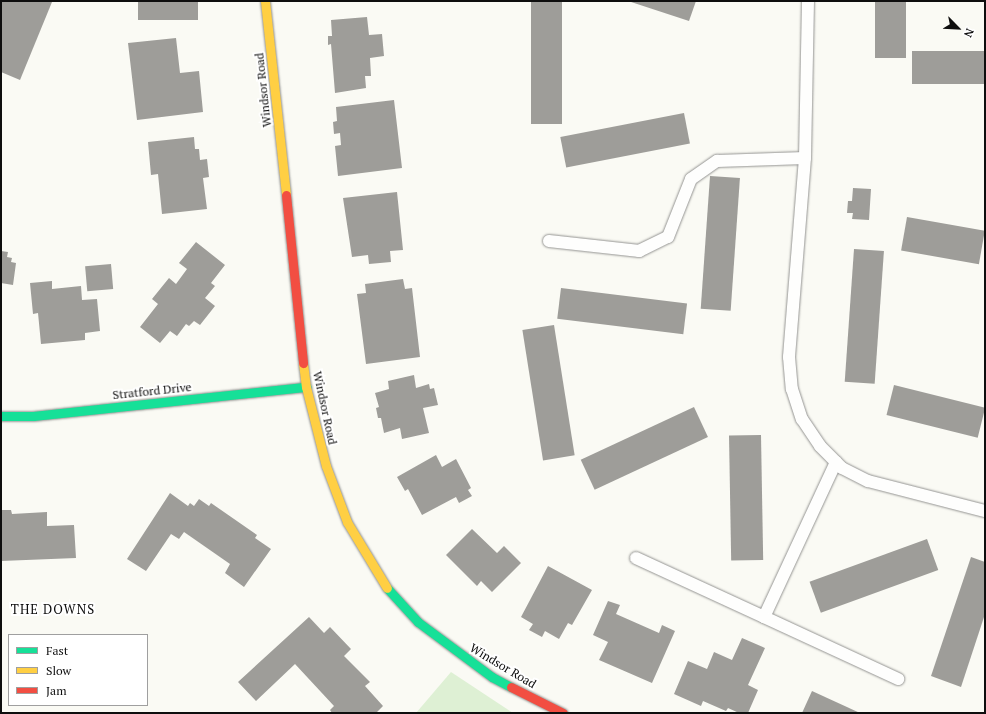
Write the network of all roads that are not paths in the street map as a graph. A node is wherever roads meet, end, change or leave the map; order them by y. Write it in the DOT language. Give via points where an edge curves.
graph roads {
  1 [pos="265,1"];
  2 [pos="808,1"];
  3 [pos="805,158"];
  4 [pos="549,241"];
  5 [pos="306,387"];
  6 [pos="1,416"];
  7 [pos="836,462"];
  8 [pos="985,511"];
  9 [pos="636,558"];
  10 [pos="764,617"];
  11 [pos="898,679"];
  12 [pos="563,713"];
  1 -- 5 [label="street, Windsor Road"];
  2 -- 3 [label="lane"];
  3 -- 4 [label="lane" via="717,161 691,178 668,237 639,251"];
  3 -- 7 [label="lane" via="789,357 792,389 802,419 820,446"];
  5 -- 6 [label="street, Stratford Drive" via="33,416"];
  5 -- 12 [label="street, Windsor Road" via="326,466 347,522 396,600 436,637 492,677"];
  7 -- 8 [label="lane" via="868,481"];
  7 -- 10 [label="lane"];
  9 -- 10 [label="lane"];
  10 -- 11 [label="lane"];
}
